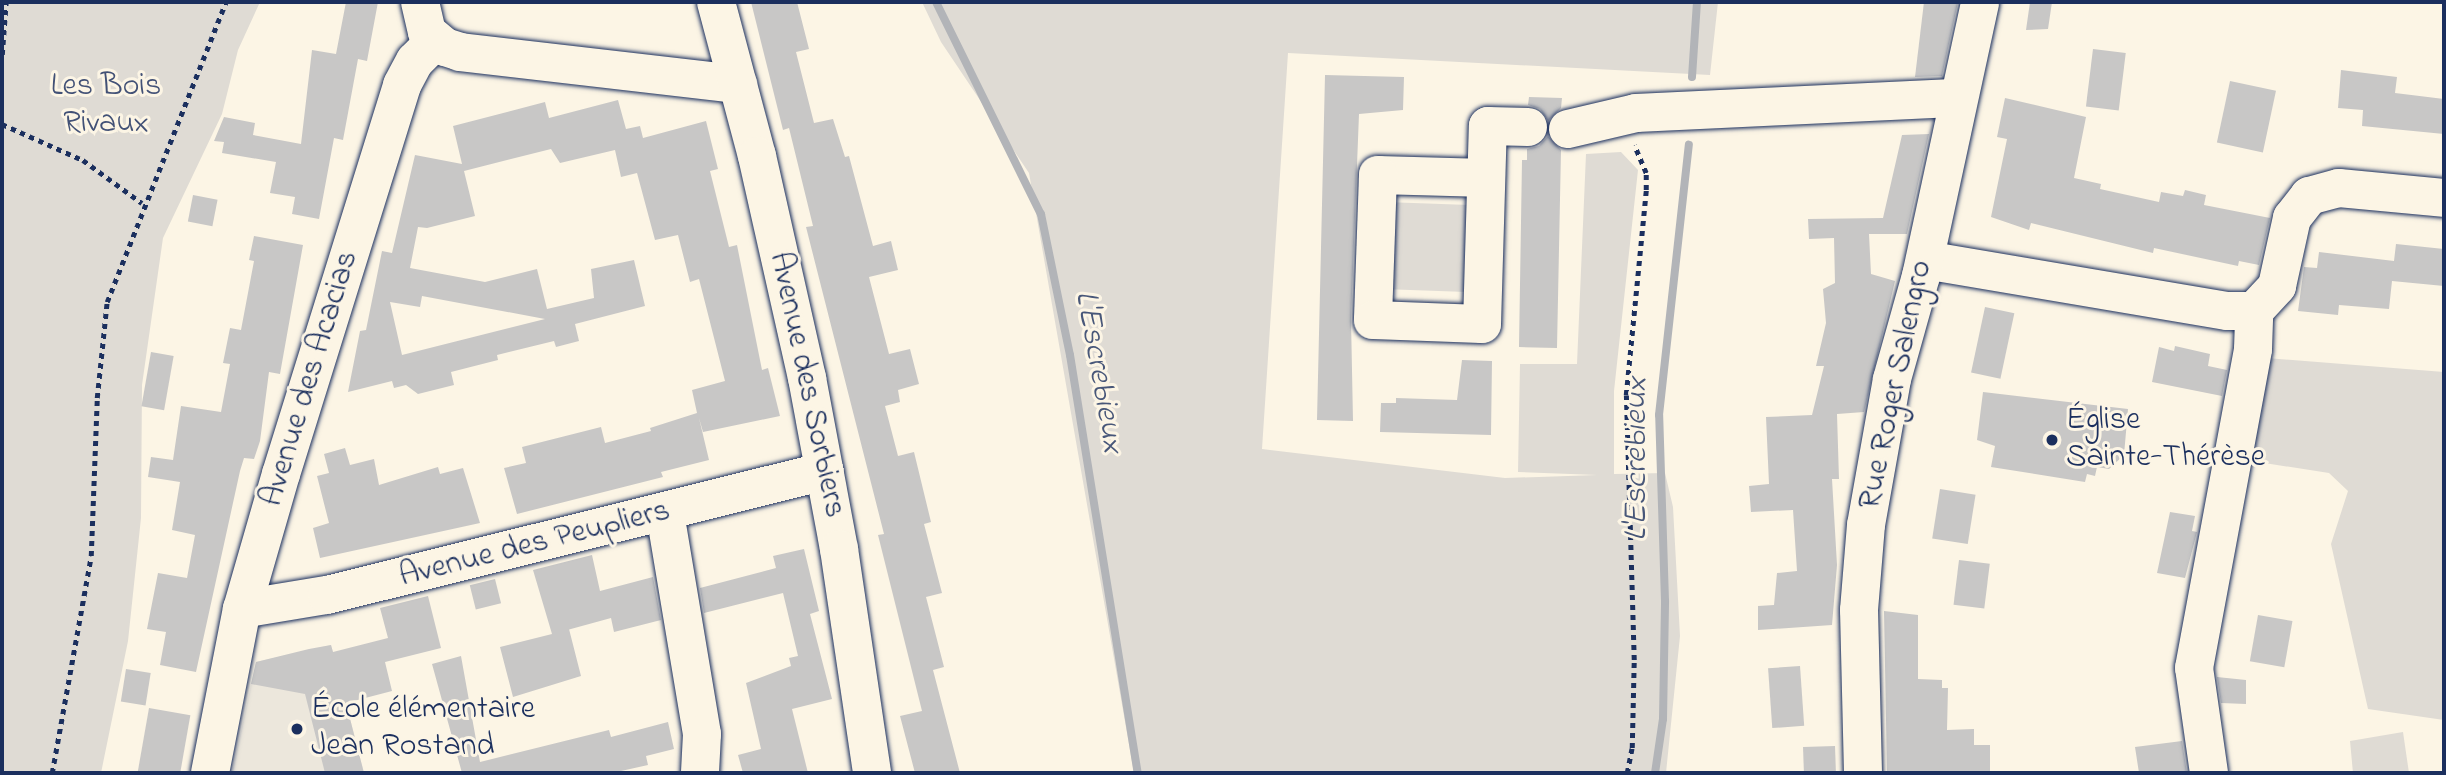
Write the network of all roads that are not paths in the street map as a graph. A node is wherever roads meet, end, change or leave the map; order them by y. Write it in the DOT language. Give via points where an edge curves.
graph roads {
  1 [pos="421,2"];
  2 [pos="716,2"];
  3 [pos="1980,2"];
  4 [pos="435,41"];
  5 [pos="738,84"];
  6 [pos="1959,98"];
  7 [pos="1528,127"];
  8 [pos="1568,129"];
  9 [pos="1486,178"];
  10 [pos="2444,198"];
  11 [pos="1925,260"];
  12 [pos="2254,311"];
  13 [pos="825,471"];
  14 [pos="665,513"];
  15 [pos="242,609"];
  16 [pos="211,773"];
  17 [pos="700,773"];
  18 [pos="872,773"];
  19 [pos="1863,773"];
  20 [pos="2208,773"];
  1 -- 4 [label="street" via="422,21"];
  2 -- 5 [label="street, Avenue des Sorbiers"];
  3 -- 6 [label="street, Rue Roger Salengro"];
  4 -- 5 [label="street" via="460,52"];
  4 -- 15 [label="street, Avenue des Acacias" via="415,61 401,85"];
  5 -- 13 [label="street, Avenue des Sorbiers"];
  6 -- 8 [label="street" via="1621,116"];
  6 -- 11 [label="street, Rue Roger Salengro"];
  7 -- 9 [label="street" via="1488,126"];
  9 -- 9 [label="street" via="1482,324 1373,320 1378,174"];
  10 -- 12 [label="street" via="2339,188 2309,196 2292,218 2277,286"];
  11 -- 12 [label="street" via="2227,311"];
  11 -- 19 [label="street, Rue Roger Salengro" via="1892,379 1863,551 1858,650"];
  12 -- 20 [label="street" via="2253,349 2195,660"];
  13 -- 14 [label="street, Avenue des Peupliers"];
  13 -- 18 [label="street, Avenue des Sorbiers"];
  14 -- 15 [label="street, Avenue des Peupliers" via="327,595"];
  14 -- 17 [label="street" via="702,734"];
  15 -- 16 [label="street, Avenue des Acacias"];
}
